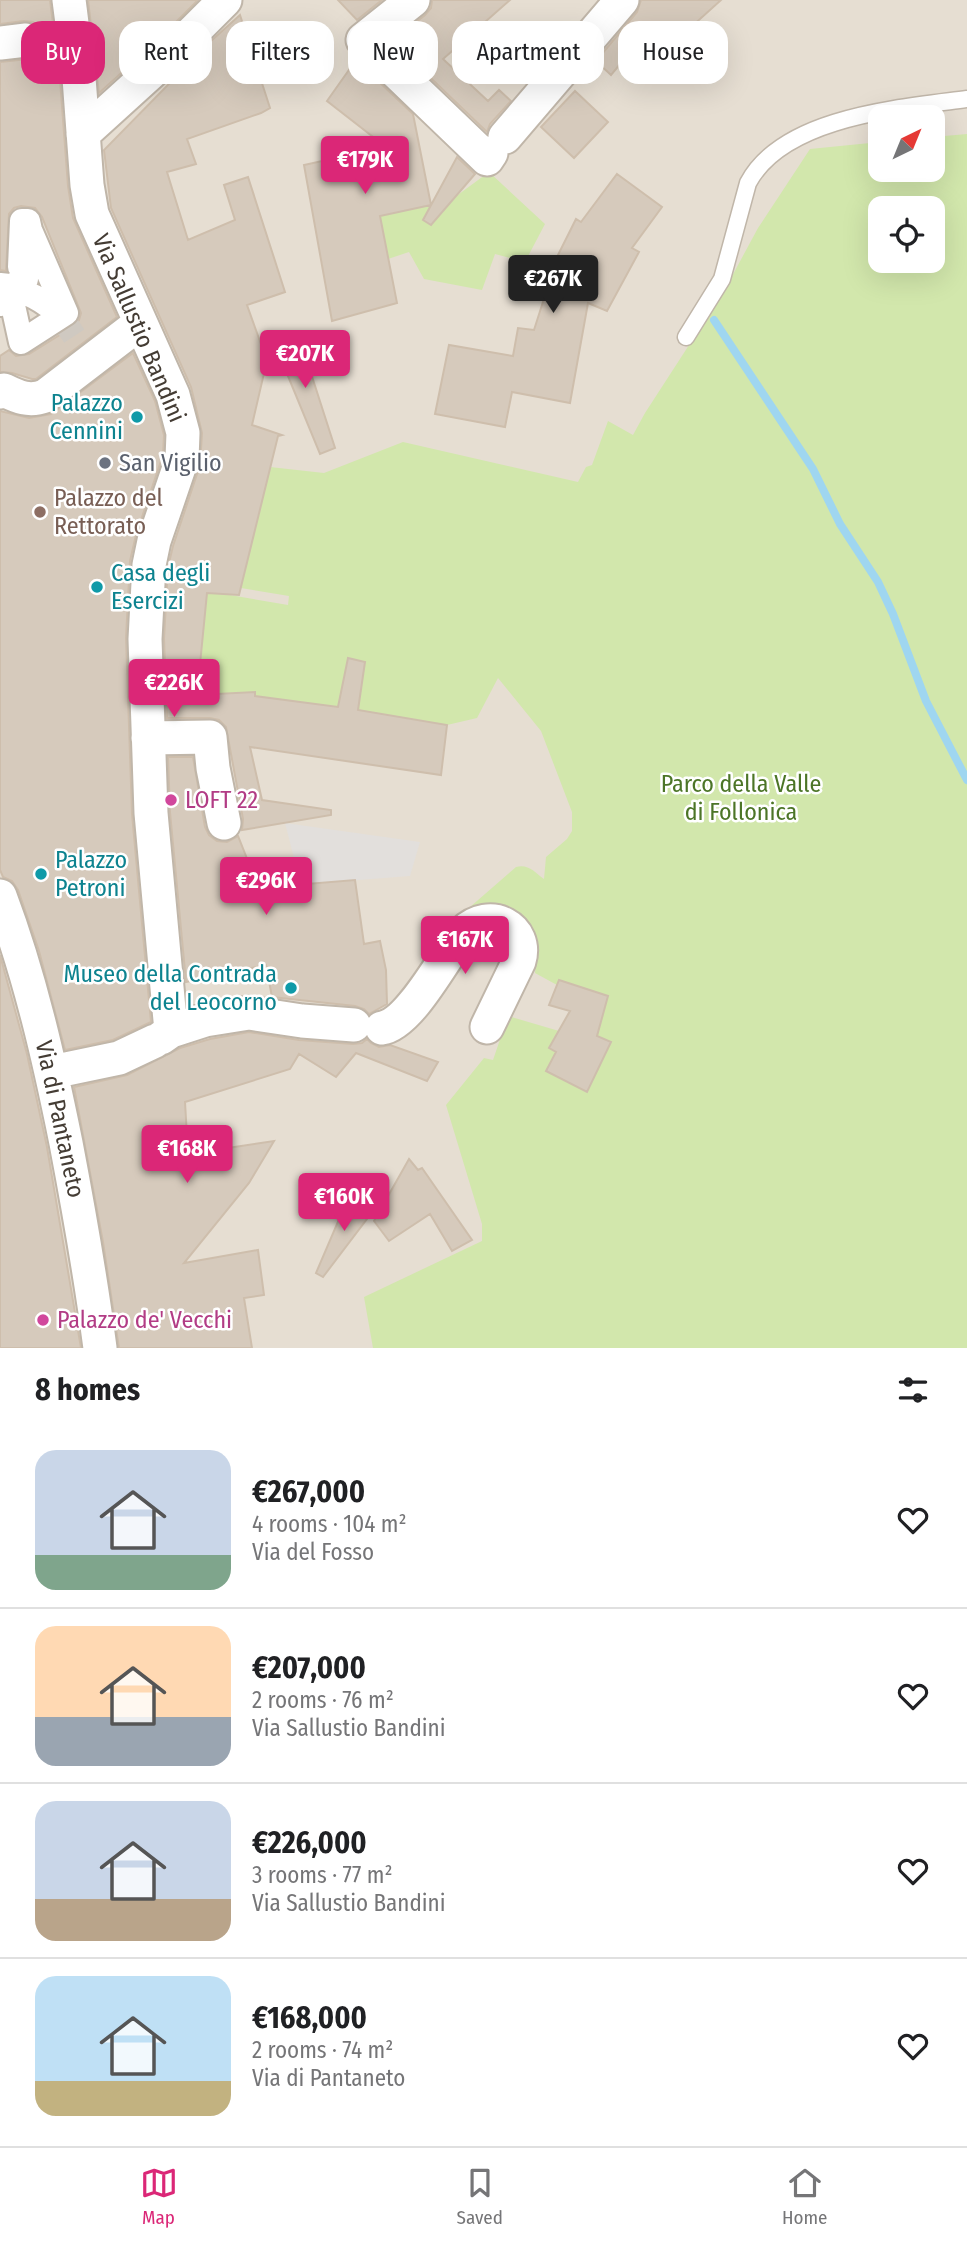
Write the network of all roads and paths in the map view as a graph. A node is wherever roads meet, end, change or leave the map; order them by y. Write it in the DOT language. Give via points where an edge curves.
graph roads {
  1 [pos="69,0"];
  2 [pos="225,0"];
  3 [pos="413,0"];
  4 [pos="622,0"];
  5 [pos="967,100"];
  6 [pos="83,134"];
  7 [pos="0,286"];
  8 [pos="0,304"];
  9 [pos="61,316"];
  10 [pos="139,324"];
  11 [pos="686,337"];
  12 [pos="1,390"];
  13 [pos="148,738"];
  14 [pos="224,823"];
  15 [pos="0,896"];
  16 [pos="487,1027"];
  17 [pos="162,1037"];
  18 [pos="52,1072"];
  19 [pos="100,1348"];
  1 -- 6 [label="street, Via Sallustio Bandini"];
  2 -- 6 [label="street"];
  3 -- 4 [label="street" via="363,40 494,150"];
  5 -- 11 [label="lane" via="894,109 836,123 791,141 766,158 748,183 722,279"];
  6 -- 10 [label="street, Via Sallustio Bandini" via="92,214"];
  7 -- 9 [label="street" via="32,295"];
  7 -- 9 [label="street" via="19,286 20,279 26,279 26,268 20,267 22,221 28,221 66,313"];
  8 -- 9 [label="street" via="12,301 21,342"];
  10 -- 12 [label="street" via="86,354 56,388 38,399"];
  10 -- 13 [label="street, Via Sallustio Bandini" via="177,407 184,446 148,572"];
  13 -- 14 [label="street" via="210,737"];
  13 -- 17 [label="street, Via Sallustio Bandini"];
  15 -- 18 [label="street, Via di Pantaneto"];
  16 -- 17 [label="street" via="521,950 512,931 487,919 463,933 412,1006 392,1025 302,1021 249,1013 218,1017"];
  17 -- 18 [label="street" via="119,1058"];
  18 -- 19 [label="street, Via di Pantaneto" via="89,1261"];
}
